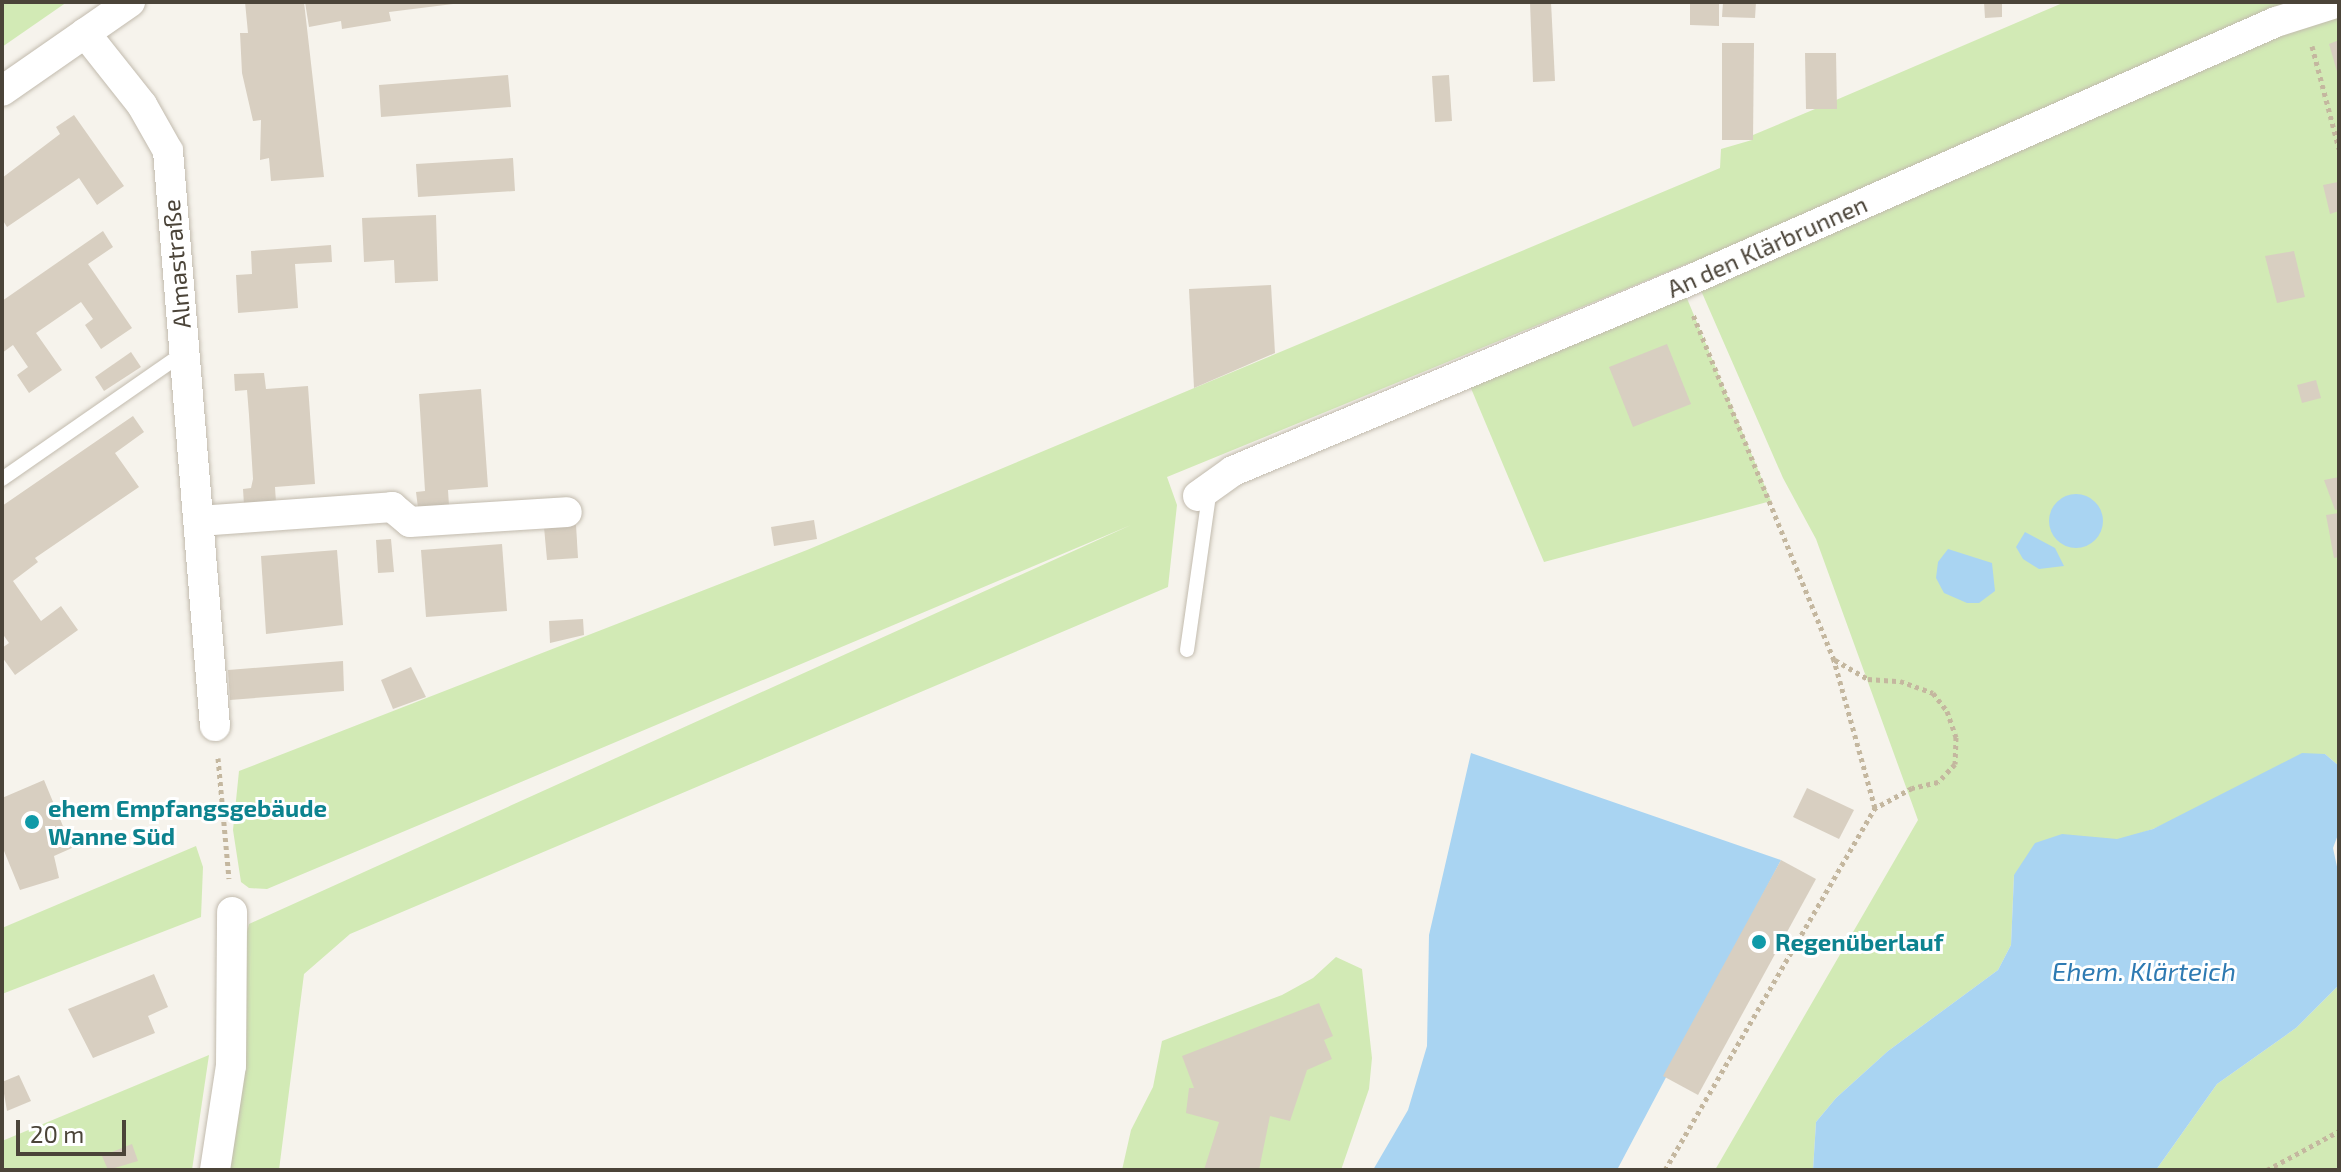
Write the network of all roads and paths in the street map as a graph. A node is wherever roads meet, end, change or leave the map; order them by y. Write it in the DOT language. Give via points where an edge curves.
graph roads {
  1 [pos="130,2"];
  2 [pos="2339,2"];
  3 [pos="2304,14"];
  4 [pos="85,33"];
  5 [pos="2,91"];
  6 [pos="2339,149"];
  7 [pos="1681,284"];
  8 [pos="183,353"];
  9 [pos="2,479"];
  10 [pos="1204,492"];
  11 [pos="567,512"];
  12 [pos="199,521"];
  13 [pos="1187,650"];
  14 [pos="1834,660"];
  15 [pos="215,726"];
  16 [pos="1875,808"];
  17 [pos="232,912"];
  18 [pos="2339,1131"];
  19 [pos="215,1170"];
  20 [pos="1665,1170"];
  21 [pos="2267,1170"];
  1 -- 4 [label="street"];
  2 -- 3 [label="street, An den Klärbrunnen"];
  3 -- 6 [label="path"];
  3 -- 7 [label="street, An den Klärbrunnen"];
  4 -- 5 [label="street"];
  4 -- 8 [label="street, Almastraße" via="142,105 168,151"];
  7 -- 10 [label="street, An den Klärbrunnen" via="1233,471"];
  7 -- 14 [label="path"];
  8 -- 9 [label="lane"];
  8 -- 12 [label="street, Almastraße"];
  10 -- 13 [label="lane"];
  11 -- 12 [label="street" via="410,522 392,507"];
  12 -- 15 [label="street, Almastraße"];
  14 -- 16 [label="path"];
  14 -- 16 [label="path" via="1868,679 1900,681 1933,693 1947,711 1956,737 1955,764 1938,782 1912,788"];
  15 -- 17 [label="path"];
  16 -- 20 [label="path"];
  17 -- 19 [label="street" via="231,1066"];
  18 -- 21 [label="path"];
}
